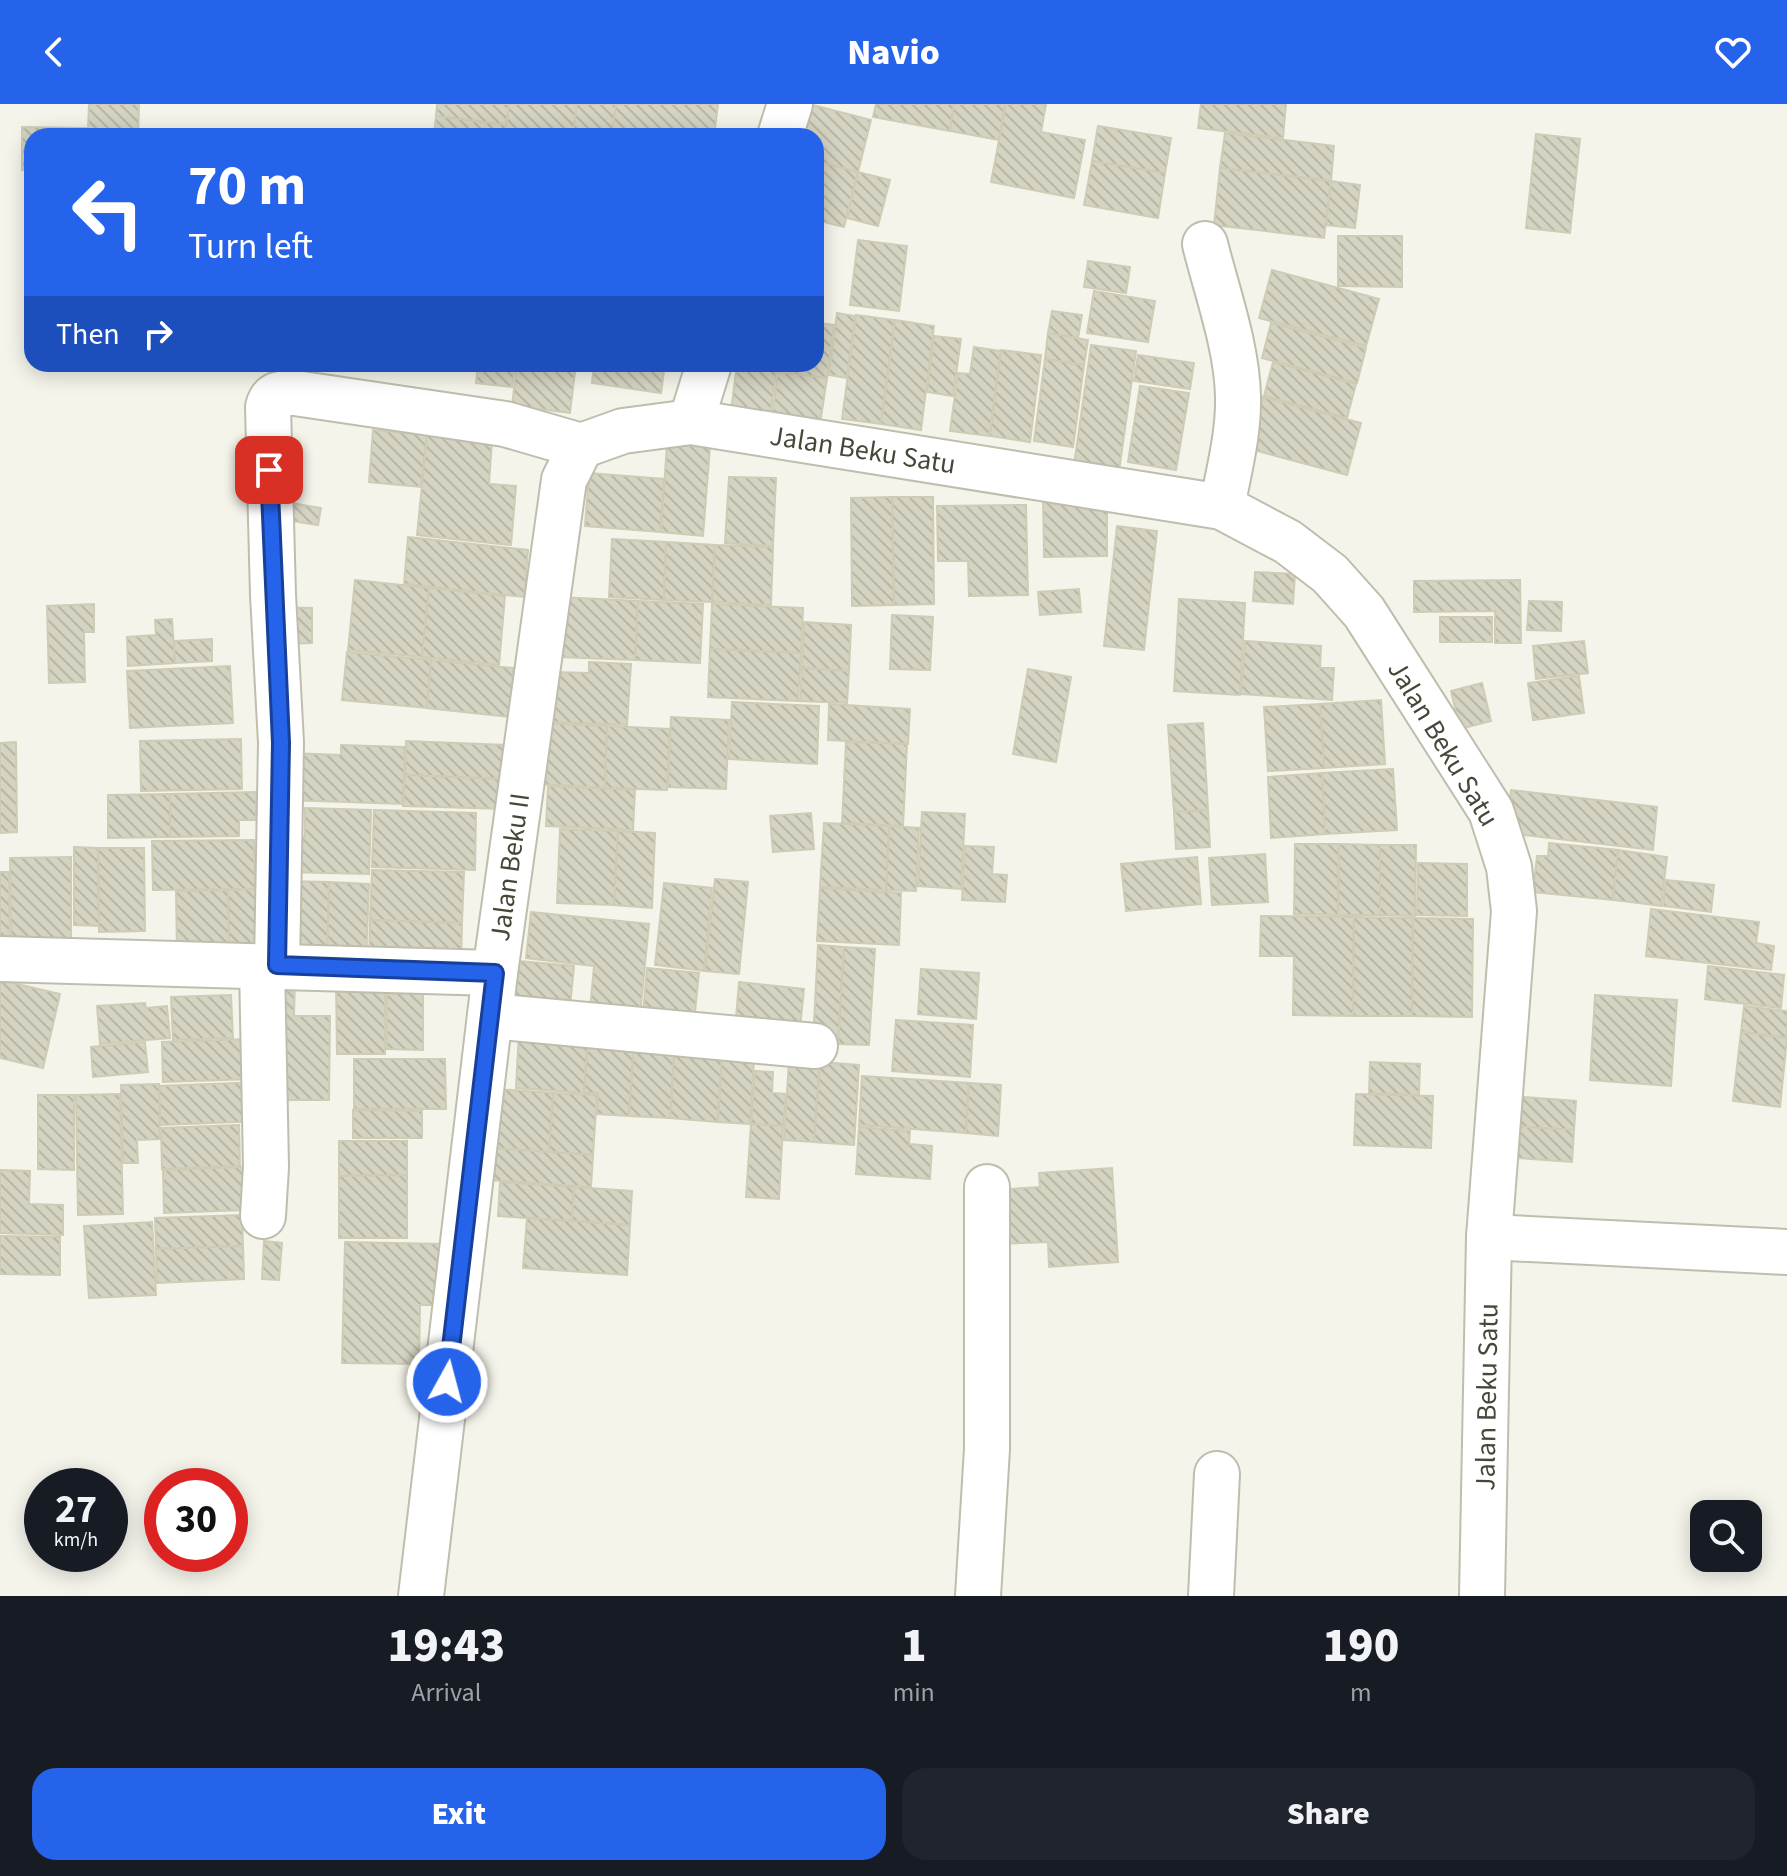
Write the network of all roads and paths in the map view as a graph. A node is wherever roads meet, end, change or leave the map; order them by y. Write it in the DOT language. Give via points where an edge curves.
graph roads {
  1 [pos="790,104"];
  2 [pos="782,128"];
  3 [pos="1205,244"];
  4 [pos="707,372"];
  5 [pos="691,422"];
  6 [pos="581,446"];
  7 [pos="1222,507"];
  8 [pos="0,959"];
  9 [pos="270,965"];
  10 [pos="495,973"];
  11 [pos="490,1016"];
  12 [pos="815,1046"];
  13 [pos="987,1187"];
  14 [pos="263,1216"];
  15 [pos="1489,1237"];
  16 [pos="1787,1252"];
  17 [pos="1217,1474"];
  18 [pos="421,1596"];
  19 [pos="978,1596"];
  20 [pos="1211,1596"];
  21 [pos="1482,1596"];
  1 -- 2 [label="street"];
  3 -- 7 [label="street" via="1237,372 1238,423"];
  4 -- 5 [label="street"];
  5 -- 6 [label="street" via="623,431"];
  5 -- 7 [label="street, Jalan Beku Satu"];
  6 -- 9 [label="street" via="505,424 295,393 269,400 281,743"];
  6 -- 10 [label="street, Jalan Beku II" via="564,480"];
  7 -- 15 [label="street, Jalan Beku Satu" via="1288,542 1330,574 1364,612 1491,811 1509,867 1514,911"];
  8 -- 9 [label="street"];
  9 -- 10 [label="street"];
  9 -- 14 [label="street"];
  10 -- 11 [label="street, Jalan Beku II"];
  11 -- 12 [label="street"];
  11 -- 18 [label="street, Jalan Beku II"];
  13 -- 19 [label="street" via="987,1449"];
  15 -- 16 [label="street"];
  15 -- 21 [label="street, Jalan Beku Satu"];
  17 -- 20 [label="street"];
}
